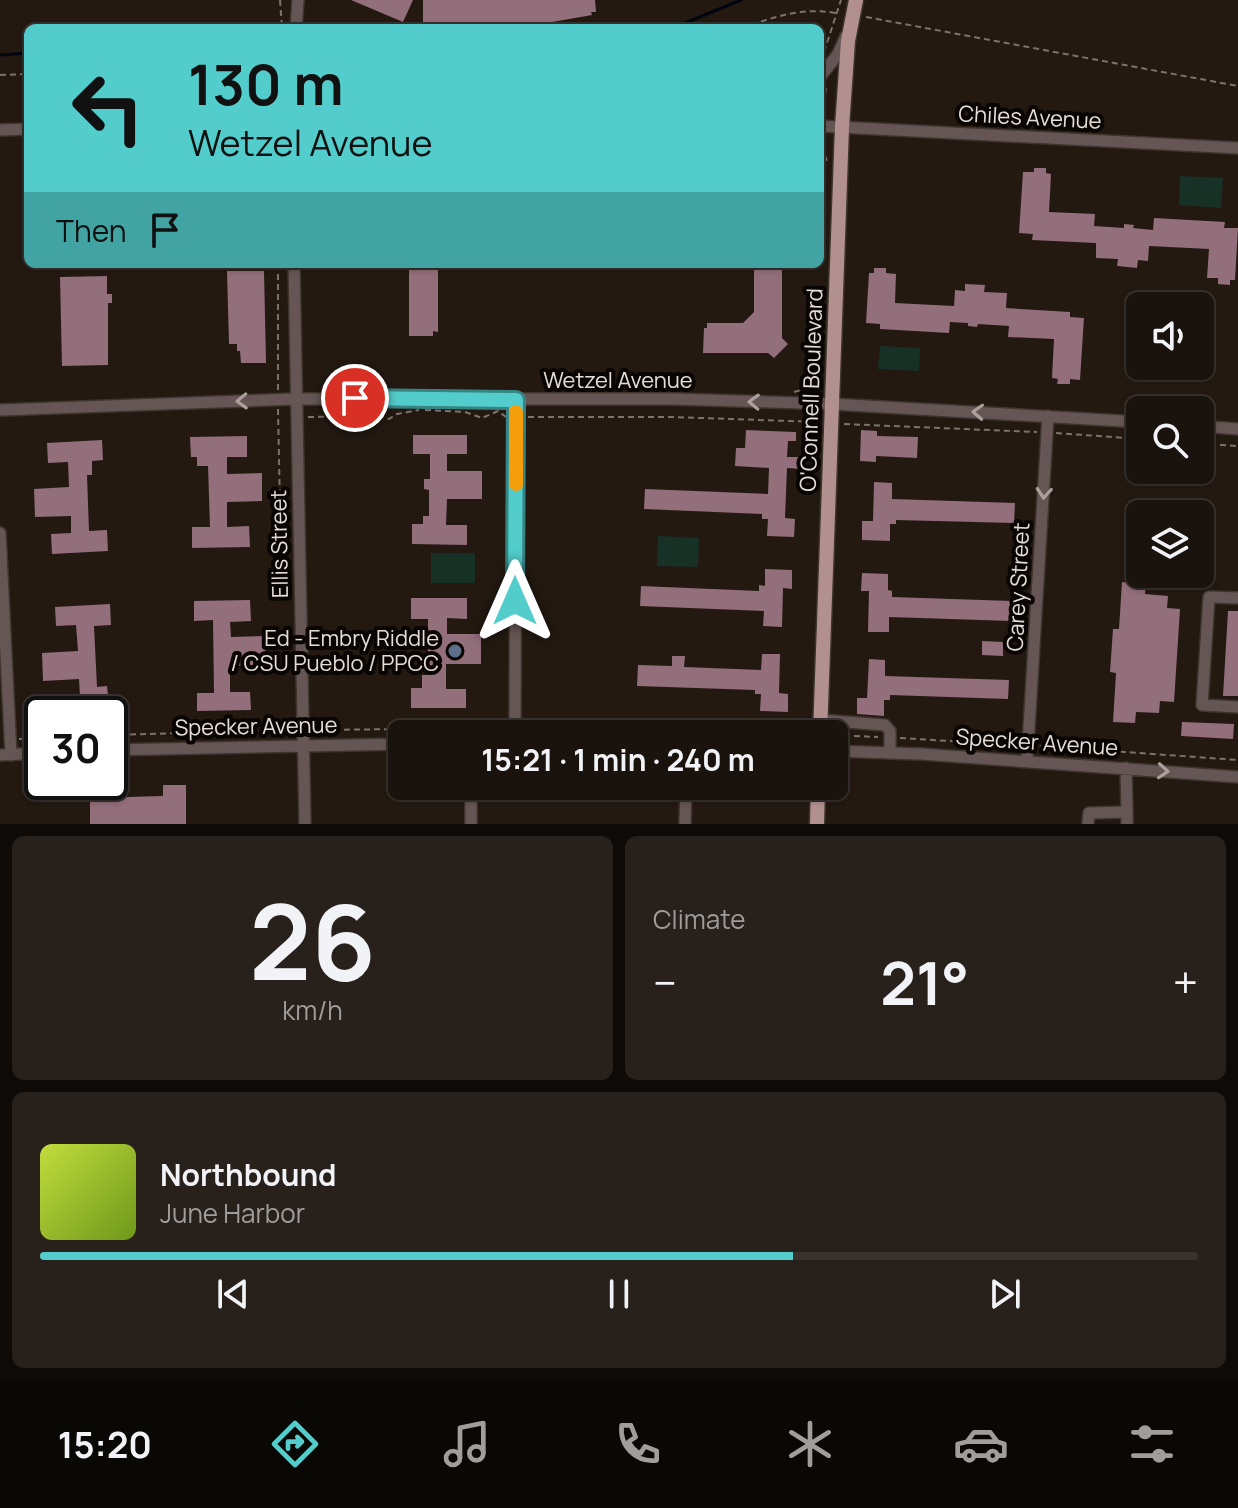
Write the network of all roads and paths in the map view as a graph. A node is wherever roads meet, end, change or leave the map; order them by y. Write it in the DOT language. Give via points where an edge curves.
graph roads {
  1 [pos="280,0"];
  2 [pos="298,0"];
  3 [pos="841,0"];
  4 [pos="856,0"];
  5 [pos="847,17"];
  6 [pos="282,24"];
  7 [pos="296,24"];
  8 [pos="753,24"];
  9 [pos="824,57"];
  10 [pos="824,73"];
  11 [pos="24,74"];
  12 [pos="0,75"];
  13 [pos="1238,86"];
  14 [pos="824,126"];
  15 [pos="842,127"];
  16 [pos="24,129"];
  17 [pos="0,130"];
  18 [pos="1238,148"];
  19 [pos="824,153"];
  20 [pos="830,171"];
  21 [pos="278,268"];
  22 [pos="294,268"];
  23 [pos="823,369"];
  24 [pos="793,392"];
  25 [pos="295,399"];
  26 [pos="278,400"];
  27 [pos="516,400"];
  28 [pos="671,400"];
  29 [pos="832,404"];
  30 [pos="0,410"];
  31 [pos="1048,416"];
  32 [pos="296,417"];
  33 [pos="516,417"];
  34 [pos="672,417"];
  35 [pos="278,418"];
  36 [pos="1126,421"];
  37 [pos="831,423"];
  38 [pos="1214,427"];
  39 [pos="1238,429"];
  40 [pos="1047,433"];
  41 [pos="1126,438"];
  42 [pos="1214,445"];
  43 [pos="1238,446"];
  44 [pos="280,507"];
  45 [pos="0,533"];
  46 [pos="1238,598"];
  47 [pos="1238,707"];
  48 [pos="515,720"];
  49 [pos="820,720"];
  50 [pos="848,726"];
  51 [pos="303,730"];
  52 [pos="388,730"];
  53 [pos="128,735"];
  54 [pos="388,744"];
  55 [pos="303,745"];
  56 [pos="128,750"];
  57 [pos="848,752"];
  58 [pos="890,753"];
  59 [pos="6,755"];
  60 [pos="1027,761"];
  61 [pos="1126,768"];
  62 [pos="1238,777"];
  63 [pos="471,800"];
  64 [pos="686,800"];
  65 [pos="818,800"];
  66 [pos="1127,818"];
  67 [pos="305,824"];
  68 [pos="471,824"];
  69 [pos="685,824"];
  70 [pos="817,824"];
  71 [pos="1088,824"];
  1 -- 6 [label="path"];
  2 -- 7 [label="street"];
  3 -- 5 [label="path"];
  4 -- 5 [label="main road, O'Connell Boulevard"];
  5 -- 8 [label="path" via="802,11"];
  5 -- 9 [label="path"];
  5 -- 10 [label="street" via="838,54"];
  5 -- 13 [label="path"];
  5 -- 15 [label="main road, O'Connell Boulevard"];
  11 -- 12 [label="path"];
  14 -- 15 [label="street, Chiles Avenue"];
  15 -- 18 [label="street, Chiles Avenue"];
  15 -- 29 [label="main road, O'Connell Boulevard"];
  16 -- 17 [label="street"];
  19 -- 20 [label="path"];
  21 -- 26 [label="path"];
  22 -- 25 [label="street, Ellis Street"];
  23 -- 24 [label="path" via="811,386"];
  25 -- 26 [label="street, Wetzel Avenue"];
  25 -- 27 [label="street, Wetzel Avenue"];
  25 -- 32 [label="street, Ellis Street"];
  26 -- 30 [label="street, Wetzel Avenue, one-way"];
  26 -- 35 [label="path"];
  27 -- 28 [label="street, Wetzel Avenue"];
  27 -- 33 [label="street"];
  29 -- 28 [label="street, Wetzel Avenue, one-way"];
  28 -- 34 [label="path"];
  31 -- 29 [label="street, Wetzel Avenue, one-way"];
  29 -- 37 [label="main road, O'Connell Boulevard"];
  31 -- 36 [label="street, Wetzel Avenue"];
  31 -- 40 [label="street, Carey Street"];
  32 -- 33 [label="path" via="389,419 423,410 482,418 498,411"];
  32 -- 35 [label="path"];
  32 -- 51 [label="street, Ellis Street"];
  33 -- 34 [label="path"];
  33 -- 48 [label="street"];
  34 -- 37 [label="path"];
  35 -- 44 [label="path"];
  37 -- 40 [label="path"];
  37 -- 49 [label="main road, O'Connell Boulevard"];
  38 -- 39 [label="street"];
  40 -- 41 [label="path"];
  40 -- 60 [label="street, Carey Street, one-way"];
  42 -- 43 [label="path"];
  45 -- 59 [label="street"];
  46 -- 47 [label="street" via="1209,597 1202,705"];
  50 -- 58 [label="street" via="885,725"];
  51 -- 52 [label="path"];
  51 -- 53 [label="path"];
  51 -- 55 [label="street, Ellis Street"];
  54 -- 55 [label="street, Specker Avenue"];
  55 -- 56 [label="street, Specker Avenue"];
  55 -- 67 [label="street, Ellis Street"];
  57 -- 58 [label="street, Specker Avenue"];
  58 -- 60 [label="street, Specker Avenue"];
  60 -- 61 [label="street, Specker Avenue"];
  61 -- 62 [label="street, Specker Avenue, one-way"];
  61 -- 66 [label="street"];
  63 -- 68 [label="street"];
  64 -- 69 [label="street"];
  65 -- 70 [label="main road"];
  66 -- 71 [label="street" via="1089,813"];
}
